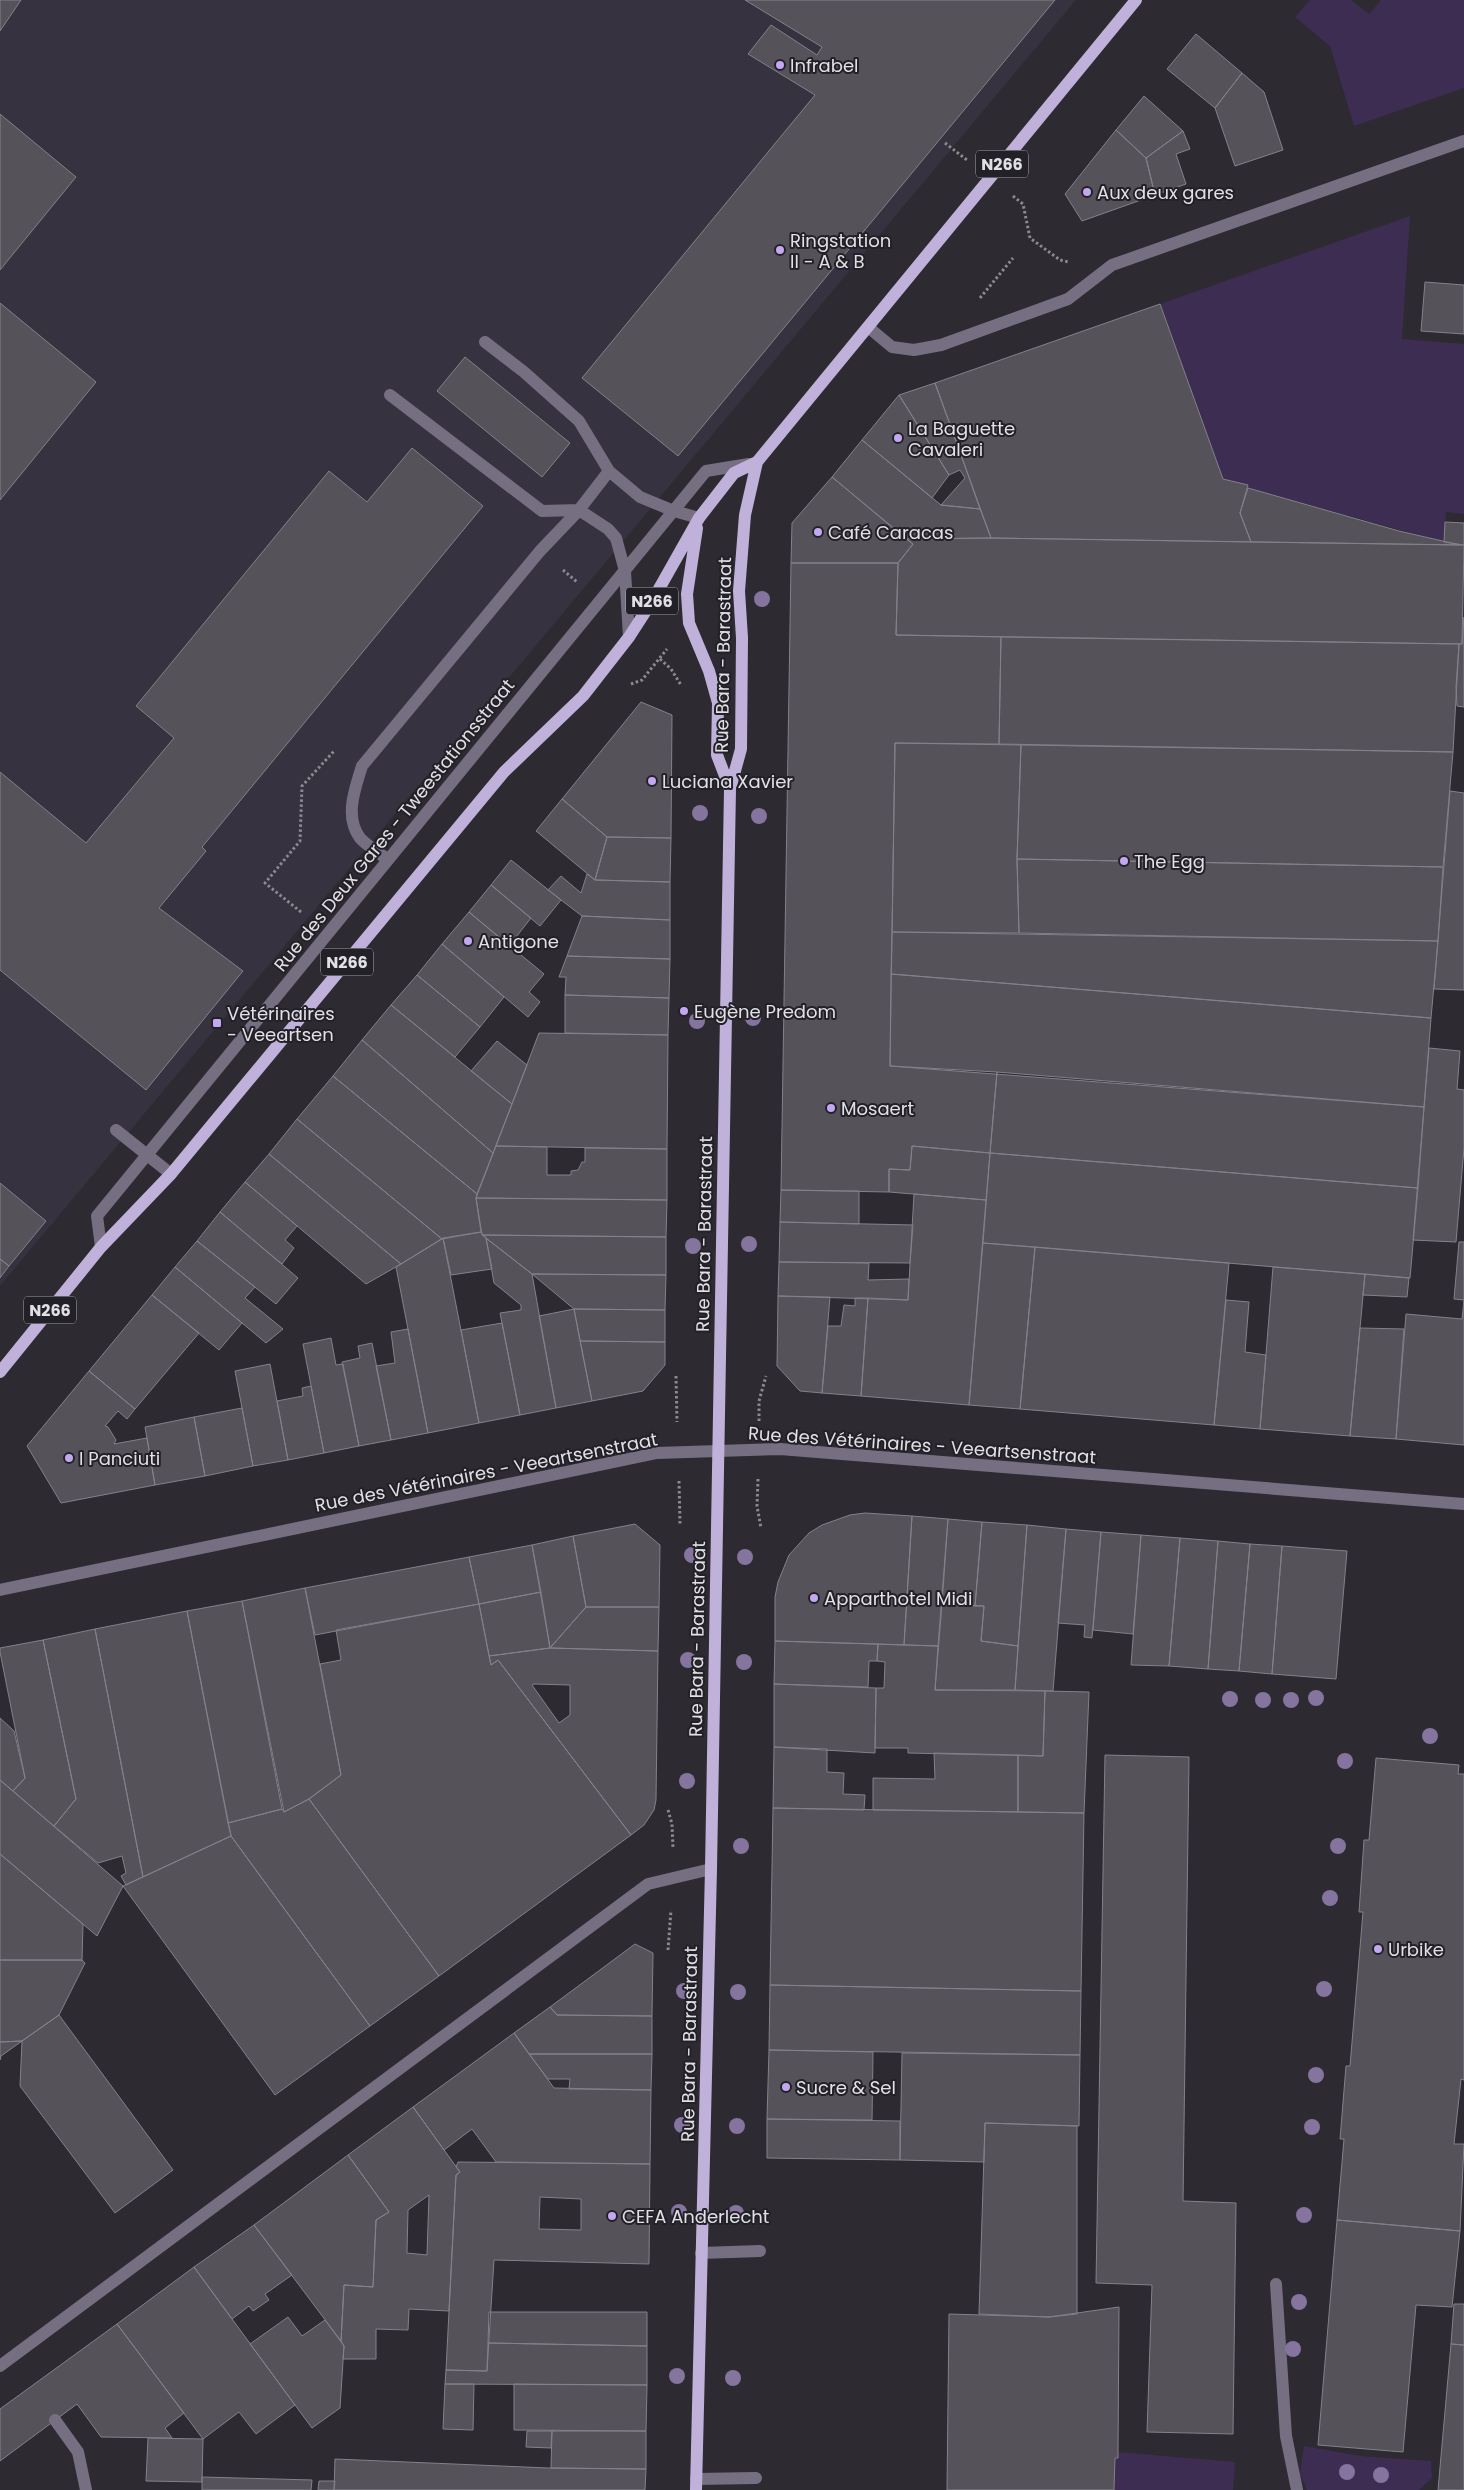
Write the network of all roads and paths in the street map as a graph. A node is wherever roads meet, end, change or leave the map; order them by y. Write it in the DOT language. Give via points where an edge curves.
graph roads {
  1 [pos="1136,0"];
  2 [pos="1464,142"];
  3 [pos="1030,238"];
  4 [pos="1013,258"];
  5 [pos="1112,265"];
  6 [pos="977,301"];
  7 [pos="868,327"];
  8 [pos="485,342"];
  9 [pos="390,395"];
  10 [pos="757,462"];
  11 [pos="609,472"];
  12 [pos="579,510"];
  13 [pos="674,511"];
  14 [pos="699,518"];
  15 [pos="625,570"];
  16 [pos="629,637"];
  17 [pos="660,659"];
  18 [pos="682,688"];
  19 [pos="730,789"];
  20 [pos="388,860"];
  21 [pos="285,899"];
  22 [pos="301,912"];
  23 [pos="116,1130"];
  24 [pos="147,1155"];
  25 [pos="171,1174"];
  26 [pos="100,1247"];
  27 [pos="0,1372"];
  28 [pos="718,1451"];
  29 [pos="1464,1504"];
  30 [pos="0,1590"];
  31 [pos="711,1869"];
  32 [pos="760,2251"];
  33 [pos="701,2253"];
  34 [pos="1276,2284"];
  35 [pos="0,2366"];
  36 [pos="55,2420"];
  37 [pos="756,2478"];
  38 [pos="696,2485"];
  39 [pos="86,2490"];
  40 [pos="1297,2490"];
  1 -- 7 [label="main road, N266"];
  2 -- 5 [label="street"];
  3 -- 5 [label="path" via="1060,260"];
  4 -- 6 [label="path"];
  5 -- 7 [label="street" via="1068,299 941,345 914,350 892,347"];
  7 -- 10 [label="main road, N266"];
  8 -- 11 [label="street" via="579,421"];
  9 -- 12 [label="street" via="542,511"];
  10 -- 13 [label="street, Rue des Deux Gares - Tweestationsstraat" via="706,471"];
  10 -- 14 [label="main road, N266" via="734,473"];
  10 -- 19 [label="main road, Rue Bara - Barastraat" via="745,515 739,591 741,750"];
  11 -- 12 [label="street"];
  11 -- 13 [label="street" via="640,496"];
  12 -- 15 [label="street" via="616,538"];
  12 -- 20 [label="street" via="533,558 362,766 350,807 355,826 360,838"];
  13 -- 14 [label="street"];
  13 -- 15 [label="street, Rue des Deux Gares - Tweestationsstraat"];
  14 -- 16 [label="main road, N266"];
  14 -- 19 [label="main road, Rue Bara - Barastraat" via="687,594 689,623 718,703 717,755"];
  15 -- 16 [label="street"];
  15 -- 20 [label="street, Rue des Deux Gares - Tweestationsstraat"];
  16 -- 25 [label="main road, N266" via="584,696 504,772"];
  17 -- 18 [label="path" via="670,668"];
  19 -- 28 [label="main road, Rue Bara - Barastraat"];
  20 -- 24 [label="street, Rue des Deux Gares - Tweestationsstraat"];
  21 -- 22 [label="path"];
  23 -- 24 [label="street"];
  24 -- 25 [label="street"];
  24 -- 26 [label="street, Rue des Deux Gares - Tweestationsstraat" via="97,1216"];
  25 -- 26 [label="main road, N266"];
  26 -- 27 [label="main road, N266"];
  28 -- 29 [label="street, Rue des Vétérinaires - Veeartsenstraat" via="780,1449"];
  28 -- 30 [label="street, Rue des Vétérinaires - Veeartsenstraat" via="657,1453"];
  28 -- 31 [label="main road, Rue Bara - Barastraat"];
  31 -- 33 [label="main road, Rue Bara - Barastraat"];
  31 -- 35 [label="street" via="648,1884"];
  32 -- 33 [label="street"];
  33 -- 38 [label="main road, Rue Bara - Barastraat"];
  34 -- 40 [label="street" via="1286,2436"];
  36 -- 39 [label="street" via="78,2452"];
  37 -- 38 [label="street"];
}
